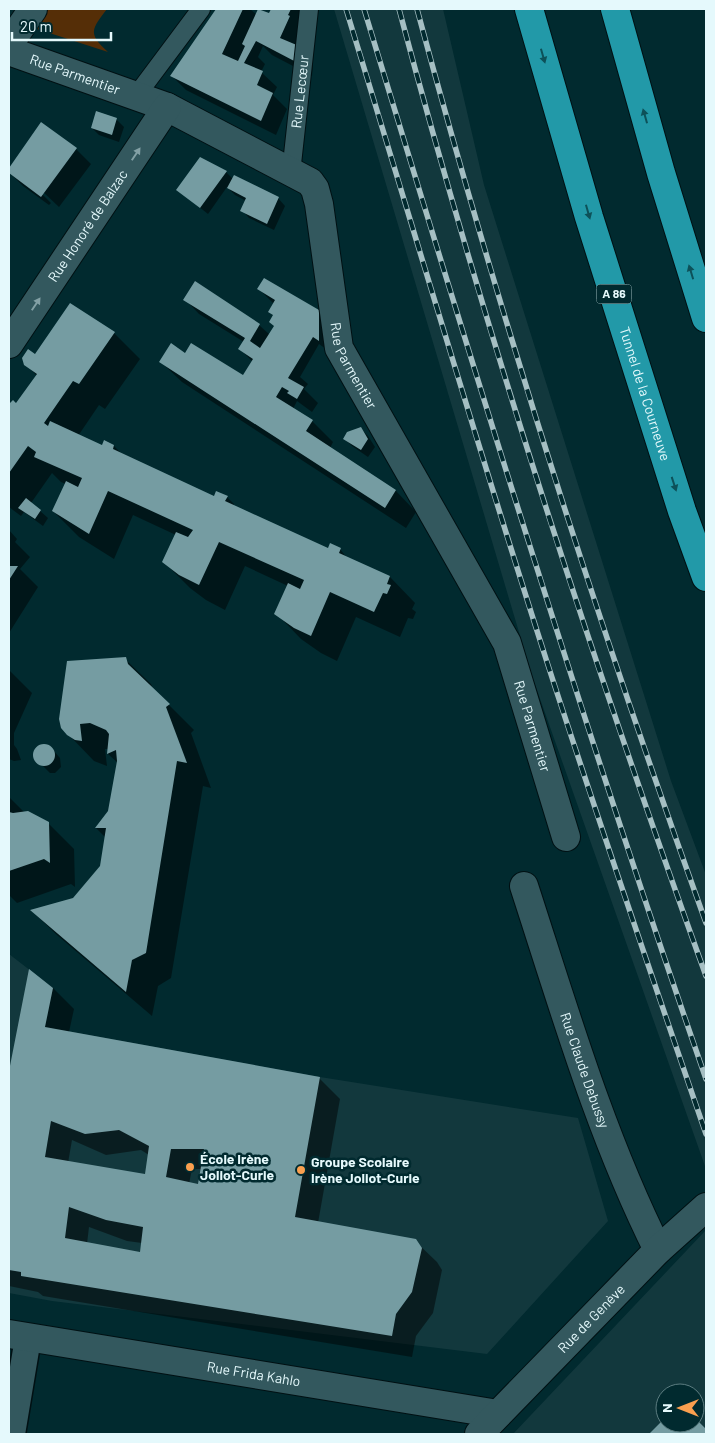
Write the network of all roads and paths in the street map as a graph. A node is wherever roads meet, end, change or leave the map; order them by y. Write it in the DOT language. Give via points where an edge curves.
graph roads {
  1 [pos="33,9"];
  2 [pos="201,9"];
  3 [pos="309,9"];
  4 [pos="529,9"];
  5 [pos="615,9"];
  6 [pos="9,44"];
  7 [pos="9,51"];
  8 [pos="136,96"];
  9 [pos="167,107"];
  10 [pos="291,173"];
  11 [pos="706,318"];
  12 [pos="9,344"];
  13 [pos="706,577"];
  14 [pos="566,837"];
  15 [pos="524,886"];
  16 [pos="706,1207"];
  17 [pos="658,1250"];
  18 [pos="18,1336"];
  19 [pos="498,1414"];
  20 [pos="12,1434"];
  21 [pos="479,1434"];
  1 -- 6 [label="street"];
  2 -- 8 [label="lane"];
  3 -- 10 [label="lane, Rue Lecœur"];
  4 -- 13 [label="highway, Tunnel de la Courneuve / A 86, one-way" via="589,217"];
  11 -- 5 [label="highway, one-way"];
  7 -- 8 [label="street, Rue Parmentier"];
  8 -- 9 [label="street, Rue Parmentier"];
  9 -- 10 [label="street, Rue Parmentier"];
  12 -- 9 [label="street, Rue Honoré de Balzac, one-way"];
  10 -- 14 [label="street, Rue Parmentier" via="310,182 315,189 339,348 508,643"];
  15 -- 17 [label="street, Rue Claude Debussy" via="592,1094"];
  16 -- 17 [label="street, Rue de Genève"];
  17 -- 19 [label="street, Rue de Genève"];
  18 -- 19 [label="street, Rue Frida Kahlo"];
  18 -- 20 [label="street"];
  19 -- 21 [label="street, Rue de Genève"];
}
